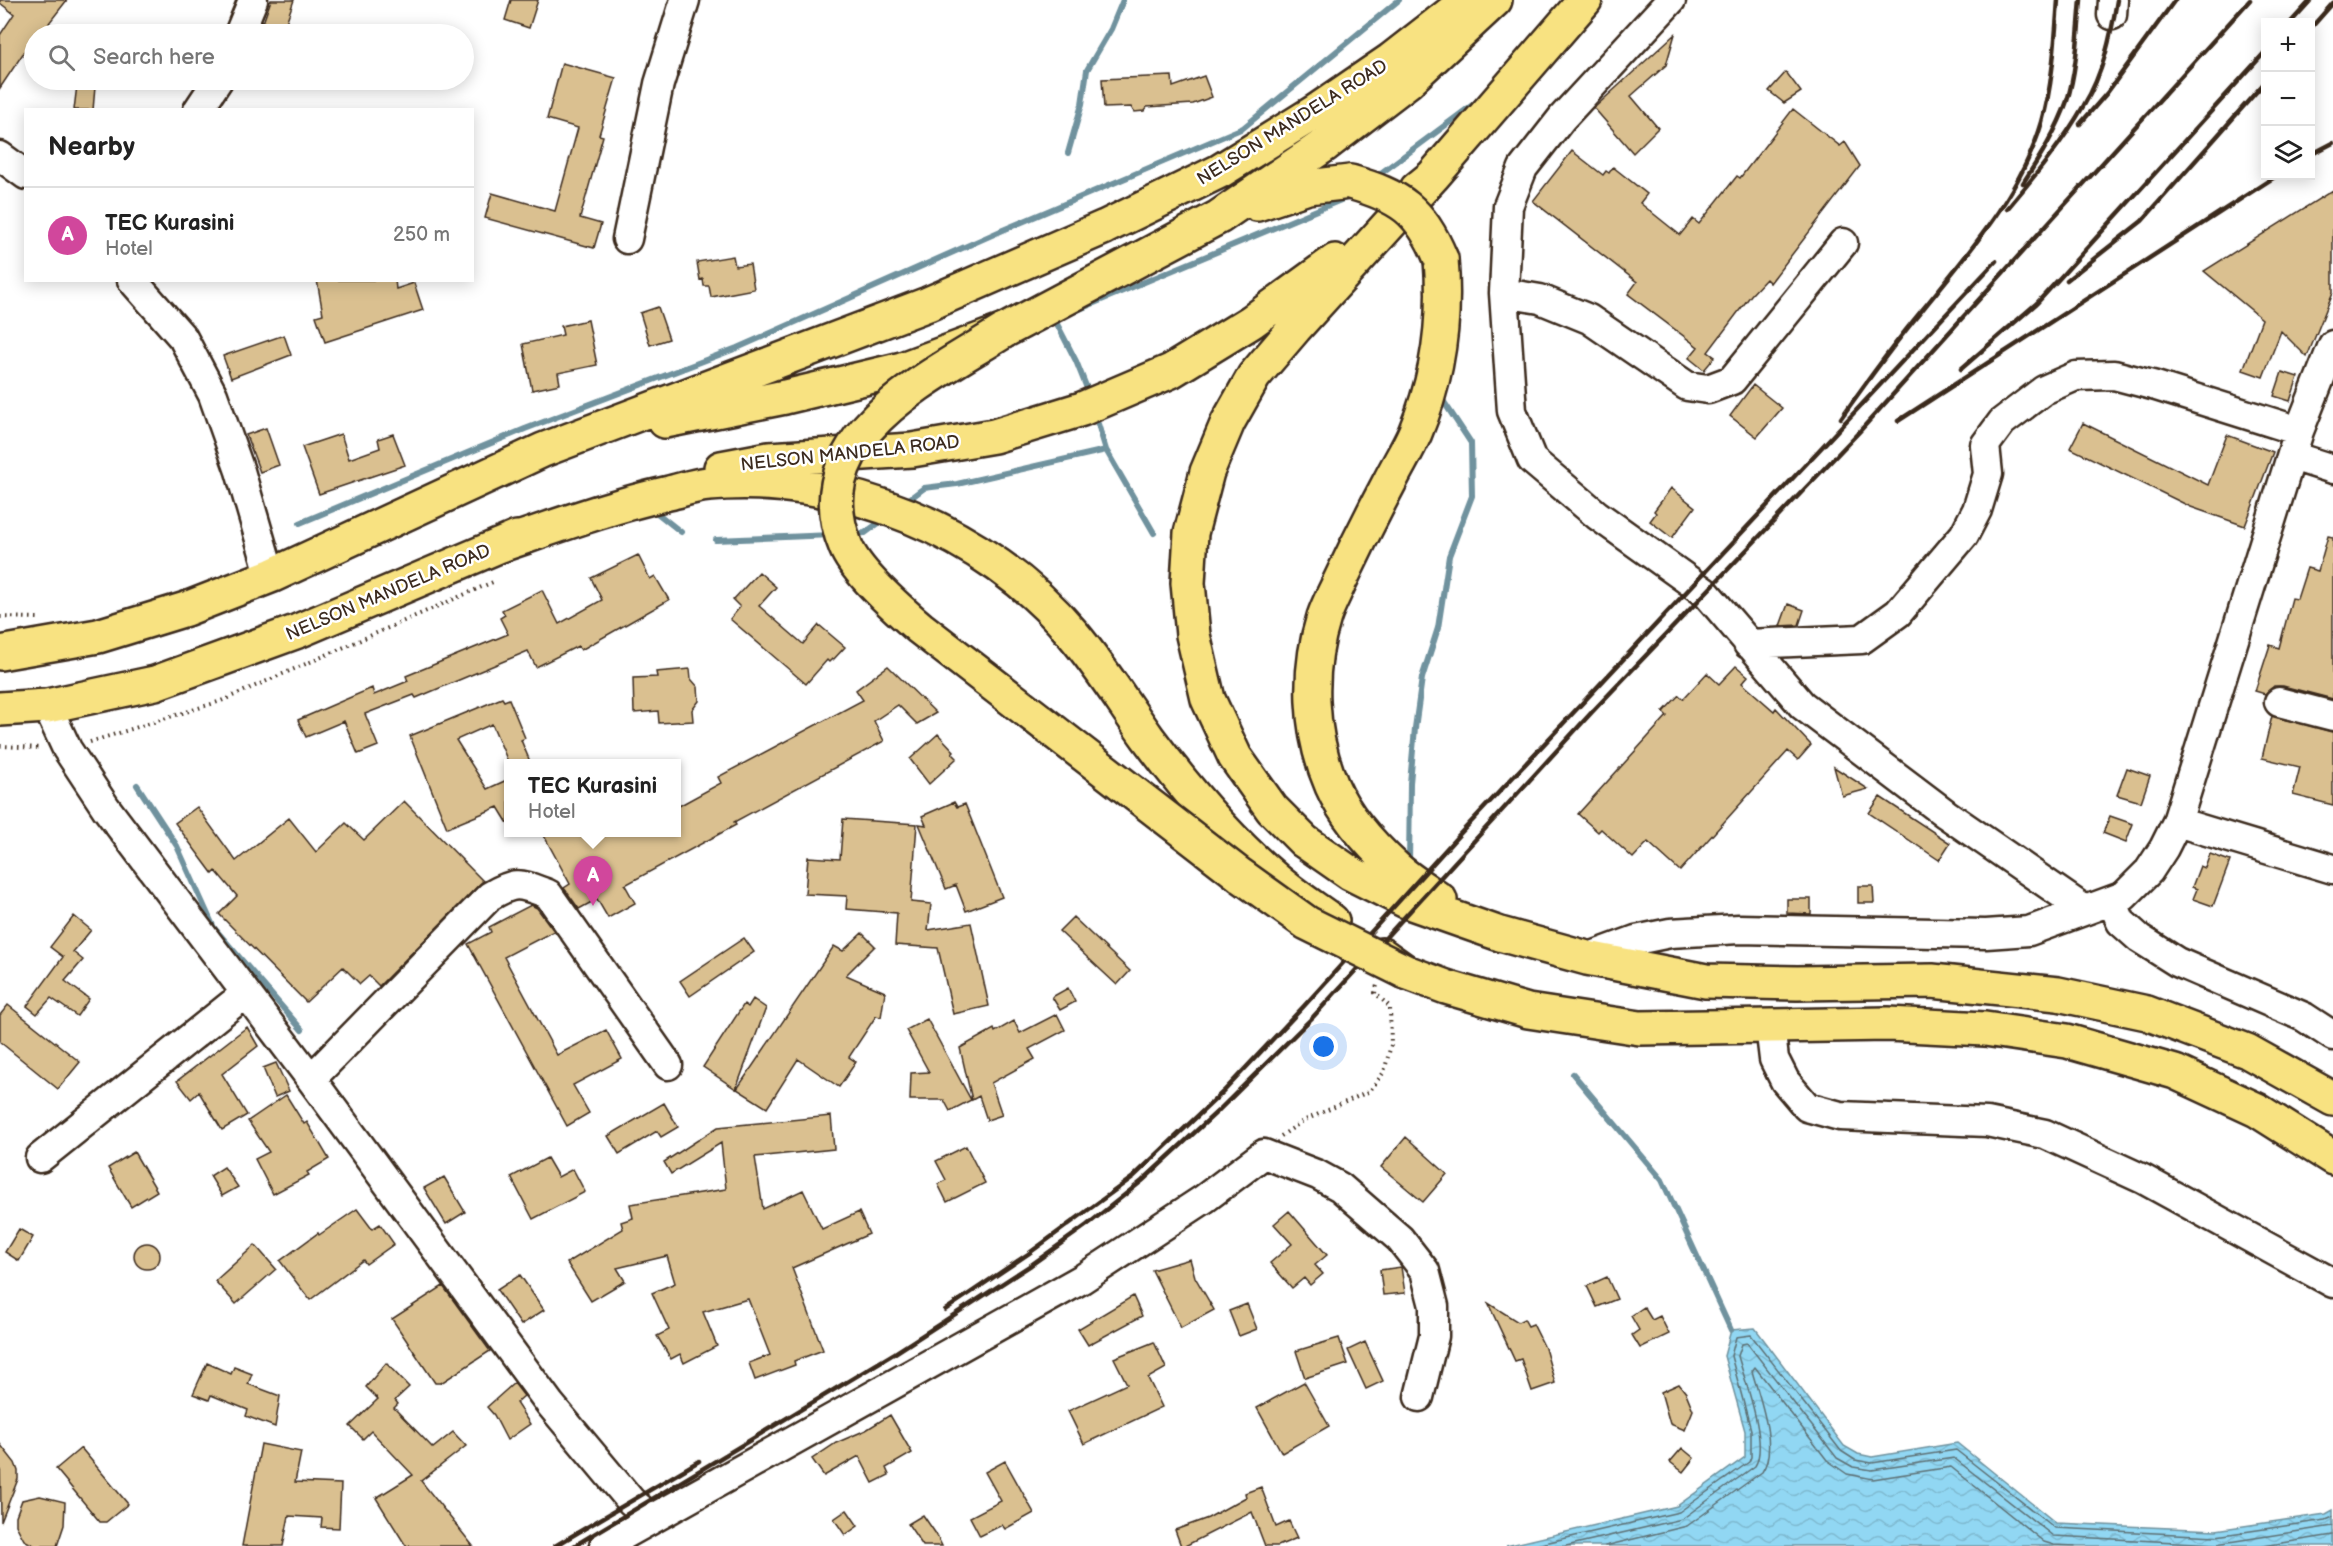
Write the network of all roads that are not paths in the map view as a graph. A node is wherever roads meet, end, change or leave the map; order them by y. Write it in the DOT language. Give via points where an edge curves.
graph roads {
  1 [pos="253,0"];
  2 [pos="685,0"];
  3 [pos="1468,0"];
  4 [pos="1495,0"];
  5 [pos="1585,0"];
  6 [pos="1671,0"];
  7 [pos="243,24"];
  8 [pos="211,90"];
  9 [pos="199,108"];
  10 [pos="0,156"];
  11 [pos="24,174"];
  12 [pos="1433,176"];
  13 [pos="1219,217"];
  14 [pos="627,239"];
  15 [pos="1843,243"];
  16 [pos="134,282"];
  17 [pos="1504,293"];
  18 [pos="1004,331"];
  19 [pos="2333,345"];
  20 [pos="2296,443"];
  21 [pos="543,450"];
  22 [pos="2333,469"];
  23 [pos="498,546"];
  24 [pos="273,575"];
  25 [pos="1748,644"];
  26 [pos="0,653"];
  27 [pos="2279,702"];
  28 [pos="46,706"];
  29 [pos="0,709"];
  30 [pos="2333,716"];
  31 [pos="2177,822"];
  32 [pos="2333,869"];
  33 [pos="2098,906"];
  34 [pos="1500,934"];
  35 [pos="1587,958"];
  36 [pos="1406,972"];
  37 [pos="245,994"];
  38 [pos="1770,1026"];
  39 [pos="2333,1036"];
  40 [pos="668,1065"];
  41 [pos="310,1079"];
  42 [pos="2333,1099"];
  43 [pos="39,1158"];
  44 [pos="2333,1158"];
  45 [pos="2333,1283"];
  46 [pos="1419,1397"];
  47 [pos="651,1518"];
  48 [pos="604,1546"];
  1 -- 7 [label="street"];
  2 -- 14 [label="street" via="659,84"];
  3 -- 21 [label="main road, NELSON MANDELA ROAD" via="1315,112 1220,171 1105,228 928,304"];
  4 -- 13 [label="main road" via="1407,82 1326,144"];
  5 -- 12 [label="main road, NELSON MANDELA ROAD"];
  6 -- 17 [label="street" via="1562,118 1523,168 1508,206"];
  8 -- 9 [label="street"];
  10 -- 11 [label="street"];
  12 -- 23 [label="main road, NELSON MANDELA ROAD" via="1327,268 1251,322 1172,371 1082,408 994,436 912,450 770,459 681,475"];
  12 -- 34 [label="main road" via="1254,376 1228,422 1207,472 1191,534 1188,583 1193,635 1208,699 1235,757 1272,809 1304,841 1350,873 1406,901"];
  13 -- 18 [label="main road"];
  13 -- 34 [label="main road, bridge" via="1308,187 1350,182 1381,190 1401,202 1419,218 1441,259 1441,333 1432,383 1415,433 1324,616 1313,669 1313,710 1319,749 1332,787 1372,844 1397,869 1446,904"];
  15 -- 17 [label="street" via="1732,380 1708,389 1687,386 1589,319 1540,299"];
  16 -- 24 [label="street" via="183,338 213,395"];
  17 -- 25 [label="street" via="1512,411 1532,460 1597,515 1706,593"];
  18 -- 21 [label="main road" via="902,369"];
  18 -- 36 [label="main road, bridge" via="900,399 858,437 842,466 837,495 838,517 847,549 888,600 920,628 1240,875 1307,923"];
  19 -- 20 [label="street"];
  20 -- 22 [label="street"];
  20 -- 25 [label="street" via="2156,386 2114,375 2076,376 2044,390 2002,422 1985,445 1988,474 1964,535 1898,613 1862,639"];
  20 -- 31 [label="street"];
  21 -- 24 [label="main road, NELSON MANDELA ROAD"];
  23 -- 28 [label="main road, NELSON MANDELA ROAD" via="298,631 154,683"];
  23 -- 36 [label="main road" via="642,498 707,484 779,482 824,489 878,503 932,528 984,554 1028,588 1072,632 1173,770 1218,823 1274,878"];
  24 -- 26 [label="main road, NELSON MANDELA ROAD" via="186,609 98,636"];
  25 -- 33 [label="street" via="1802,705 1946,814"];
  27 -- 30 [label="street"];
  28 -- 29 [label="main road, NELSON MANDELA ROAD"];
  28 -- 37 [label="street" via="66,749 106,808"];
  31 -- 32 [label="street"];
  31 -- 33 [label="street" via="2149,871 2124,896"];
  33 -- 35 [label="street" via="2029,931 1739,929 1670,933 1636,939"];
  33 -- 39 [label="street" via="2177,962 2304,1017"];
  34 -- 35 [label="main road"];
  35 -- 42 [label="main road" via="1706,981 1932,981 2058,994 2147,1013 2247,1051"];
  36 -- 38 [label="main road" via="1528,1011 1640,1028"];
  37 -- 41 [label="street"];
  37 -- 43 [label="street"];
  38 -- 44 [label="main road" via="1888,1024 1985,1029 2067,1041 2175,1072 2257,1110"];
  38 -- 45 [label="street" via="1779,1070 1807,1107 1840,1116 1987,1122 2045,1134 2143,1179"];
  40 -- 41 [label="street" via="548,894 508,885 490,896"];
  41 -- 47 [label="street" via="550,1404 631,1501"];
  46 -- 47 [label="street" via="1434,1336 1434,1306 1425,1271 1400,1239 1340,1187 1264,1154 1204,1199 1082,1279"];
  47 -- 48 [label="street"];
}
